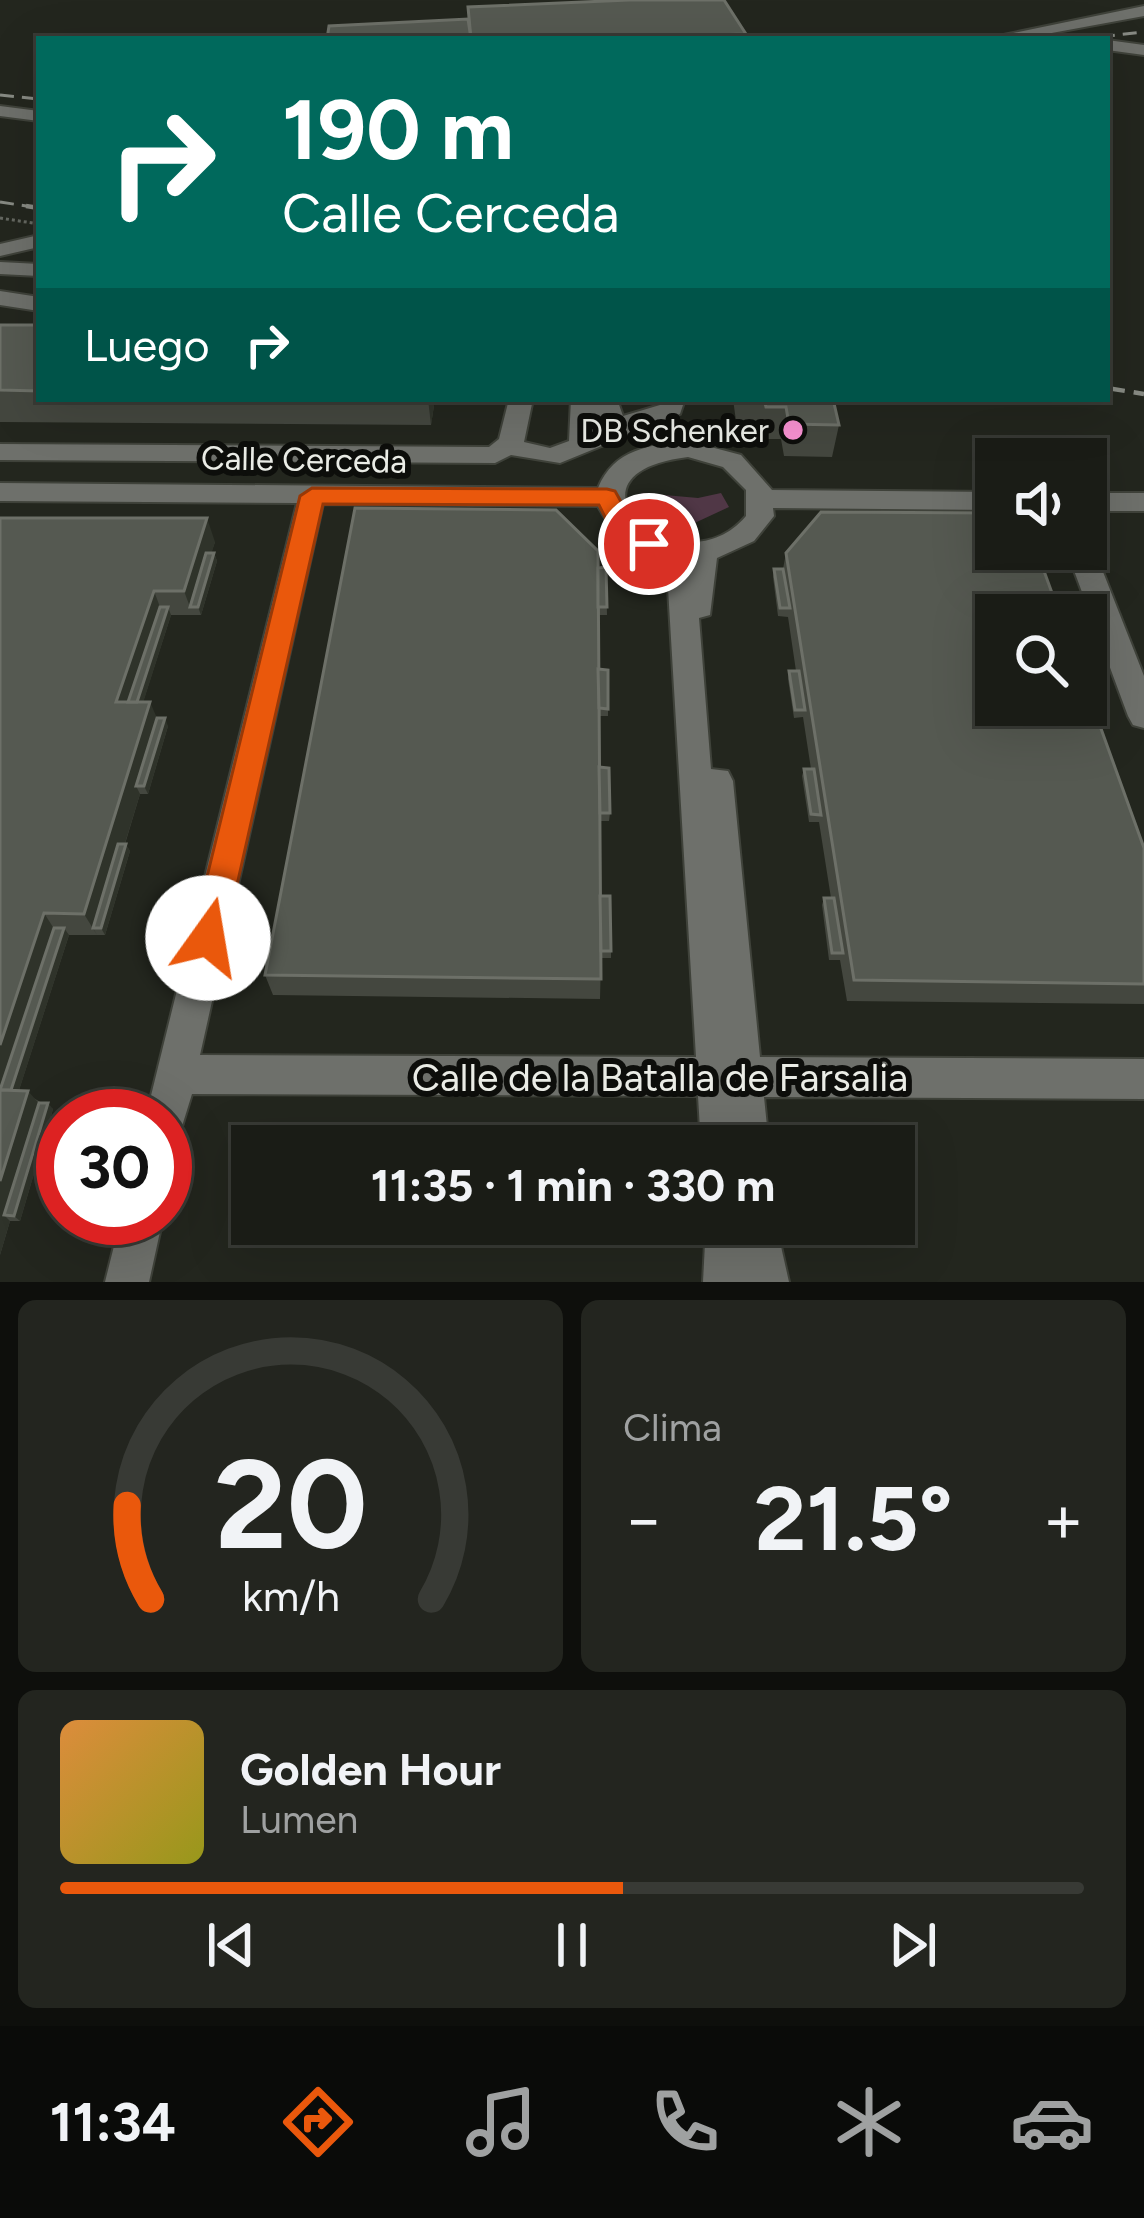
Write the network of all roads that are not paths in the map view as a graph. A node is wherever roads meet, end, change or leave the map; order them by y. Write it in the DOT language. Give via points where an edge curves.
graph roads {
  1 [pos="1144,10"];
  2 [pos="1020,36"];
  3 [pos="1110,46"];
  4 [pos="1144,54"];
  5 [pos="1110,60"];
  6 [pos="0,111"];
  7 [pos="36,116"];
  8 [pos="36,242"];
  9 [pos="0,250"];
  10 [pos="0,268"];
  11 [pos="36,270"];
  12 [pos="0,298"];
  13 [pos="36,304"];
  14 [pos="520,402"];
  15 [pos="583,402"];
  16 [pos="604,402"];
  17 [pos="672,402"];
  18 [pos="618,426"];
  19 [pos="508,445"];
  20 [pos="582,447"];
  21 [pos="0,452"];
  22 [pos="0,492"];
  23 [pos="312,496"];
  24 [pos="607,497"];
  25 [pos="762,499"];
  26 [pos="975,501"];
  27 [pos="1107,502"];
  28 [pos="1144,502"];
  29 [pos="666,549"];
  30 [pos="706,550"];
  31 [pos="1088,570"];
  32 [pos="1144,716"];
  33 [pos="176,1074"];
  34 [pos="730,1077"];
  35 [pos="1144,1079"];
  36 [pos="173,1089"];
  37 [pos="724,1125"];
  38 [pos="743,1125"];
  39 [pos="136,1245"];
  40 [pos="727,1245"];
  41 [pos="759,1245"];
  42 [pos="127,1282"];
  43 [pos="725,1282"];
  44 [pos="767,1282"];
  1 -- 2 [label="street"];
  3 -- 4 [label="street"];
  4 -- 5 [label="street"];
  6 -- 7 [label="street"];
  8 -- 9 [label="street"];
  10 -- 11 [label="street"];
  12 -- 13 [label="street"];
  14 -- 19 [label="street"];
  15 -- 20 [label="street"];
  16 -- 18 [label="street"];
  17 -- 18 [label="street"];
  18 -- 20 [label="street"];
  19 -- 20 [label="street" via="552,458"];
  19 -- 21 [label="street" via="472,457"];
  22 -- 23 [label="street, Calle Cerceda"];
  23 -- 24 [label="street, Calle Cerceda"];
  23 -- 33 [label="street"];
  24 -- 25 [label="street" via="631,460 688,448 732,461"];
  24 -- 29 [label="street" via="623,529"];
  25 -- 26 [label="street"];
  25 -- 30 [label="street" via="749,532"];
  27 -- 28 [label="street"];
  29 -- 30 [label="street"];
  29 -- 34 [label="street" via="682,588"];
  30 -- 34 [label="street" via="699,588"];
  31 -- 32 [label="street"];
  33 -- 34 [label="street, Calle de la Batalla de Farsalia"];
  33 -- 36 [label="street"];
  34 -- 35 [label="street, Calle de la Batalla de Farsalia"];
  34 -- 37 [label="street"];
  34 -- 38 [label="street"];
  39 -- 42 [label="street"];
  40 -- 43 [label="street"];
  41 -- 44 [label="street"];
}
